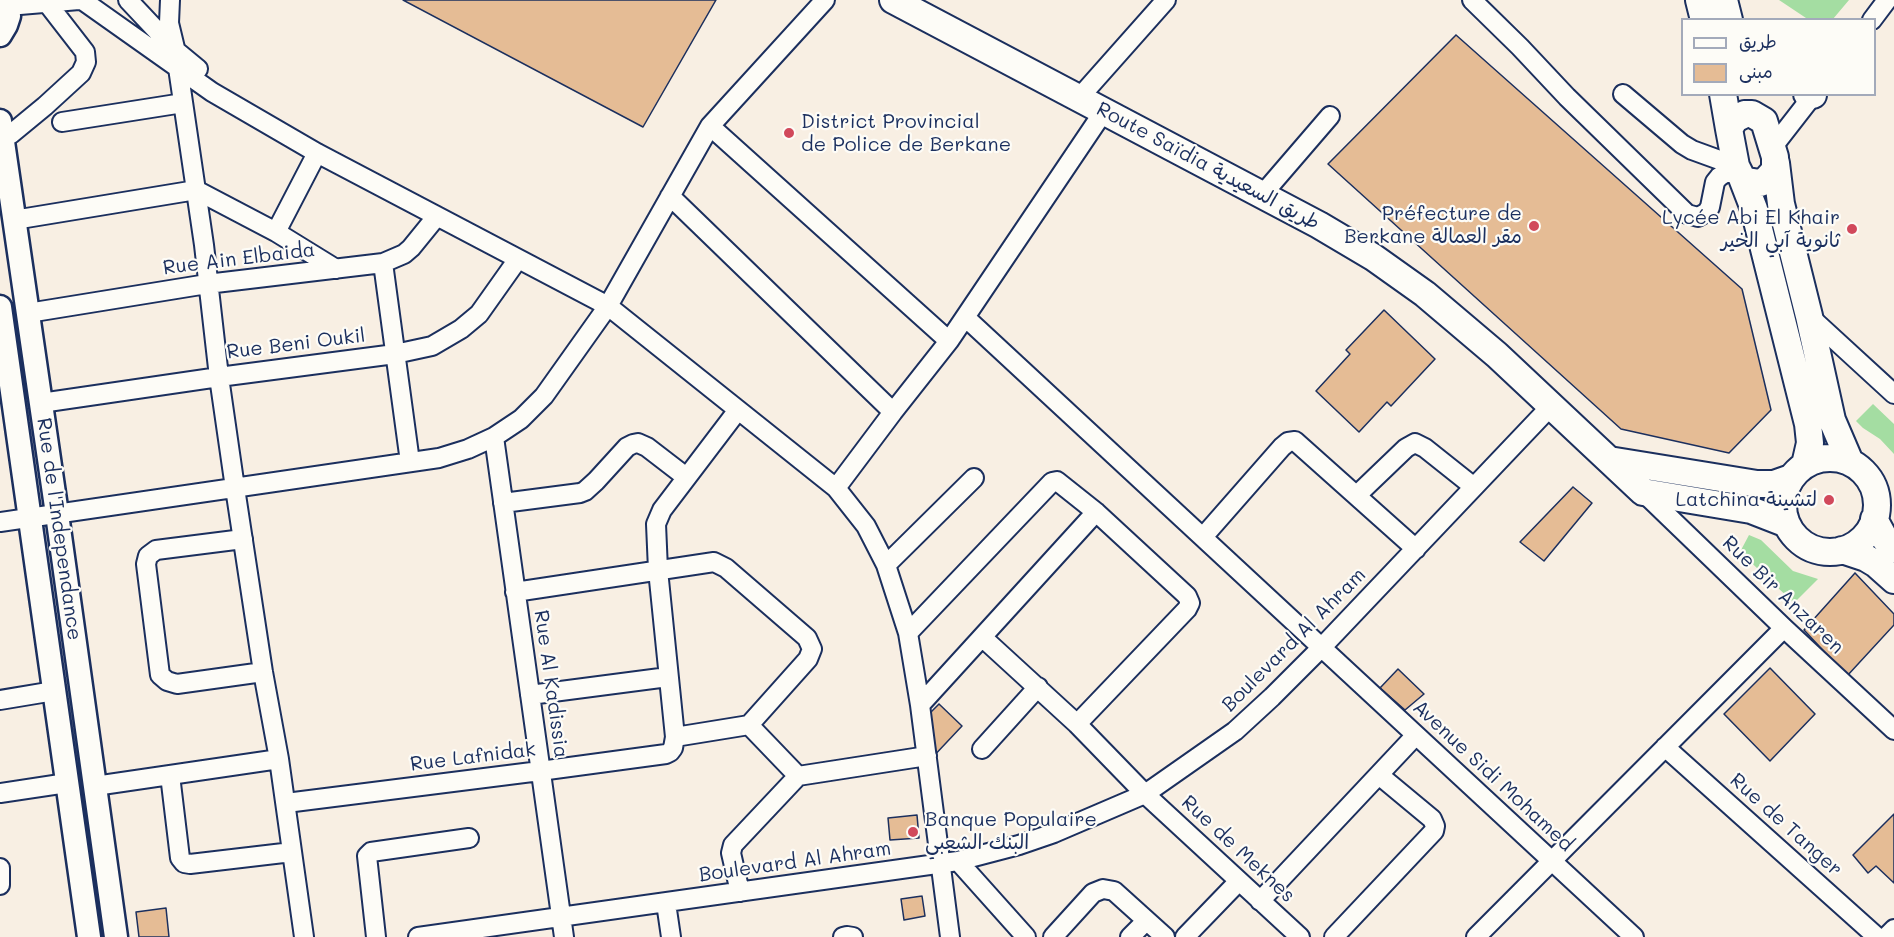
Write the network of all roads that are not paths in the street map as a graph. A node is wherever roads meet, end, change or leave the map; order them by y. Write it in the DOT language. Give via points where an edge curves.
graph roads {
  1 [pos="81,0"];
  2 [pos="128,0"];
  3 [pos="170,0"];
  4 [pos="825,0"];
  5 [pos="893,0"];
  6 [pos="1167,0"];
  7 [pos="1472,0"];
  8 [pos="1699,0"];
  9 [pos="1724,0"];
  10 [pos="1887,0"];
  11 [pos="7,3"];
  12 [pos="47,3"];
  13 [pos="1704,18"];
  14 [pos="1728,18"];
  15 [pos="1874,18"];
  16 [pos="0,35"];
  17 [pos="177,58"];
  18 [pos="1623,94"];
  19 [pos="1723,96"];
  20 [pos="1752,96"];
  21 [pos="1810,96"];
  22 [pos="1079,98"];
  23 [pos="183,103"];
  24 [pos="1104,111"];
  25 [pos="1330,116"];
  26 [pos="1764,121"];
  27 [pos="62,122"];
  28 [pos="710,126"];
  29 [pos="1729,129"];
  30 [pos="1,130"];
  31 [pos="317,153"];
  32 [pos="1774,156"];
  33 [pos="1739,172"];
  34 [pos="196,190"];
  35 [pos="1262,195"];
  36 [pos="670,196"];
  37 [pos="437,216"];
  38 [pos="14,220"];
  39 [pos="276,232"];
  40 [pos="518,259"];
  41 [pos="383,263"];
  42 [pos="336,269"];
  43 [pos="207,284"];
  44 [pos="608,306"];
  45 [pos="0,307"];
  46 [pos="28,313"];
  47 [pos="1809,316"];
  48 [pos="965,317"];
  49 [pos="2,337"];
  50 [pos="949,341"];
  51 [pos="395,354"];
  52 [pos="219,377"];
  53 [pos="1894,394"];
  54 [pos="41,403"];
  55 [pos="1551,405"];
  56 [pos="738,410"];
  57 [pos="893,412"];
  58 [pos="494,437"];
  59 [pos="1609,460"];
  60 [pos="410,462"];
  61 [pos="1850,462"];
  62 [pos="1798,472"];
  63 [pos="686,477"];
  64 [pos="974,478"];
  65 [pos="1474,487"];
  66 [pos="235,488"];
  67 [pos="836,488"];
  68 [pos="1643,492"];
  69 [pos="1357,495"];
  70 [pos="503,503"];
  71 [pos="1096,512"];
  72 [pos="57,514"];
  73 [pos="29,518"];
  74 [pos="1874,519"];
  75 [pos="0,522"];
  76 [pos="1787,524"];
  77 [pos="1203,537"];
  78 [pos="243,539"];
  79 [pos="1416,549"];
  80 [pos="1894,549"];
  81 [pos="1842,550"];
  82 [pos="886,565"];
  83 [pos="658,570"];
  84 [pos="1894,580"];
  85 [pos="515,592"];
  86 [pos="1784,628"];
  87 [pos="908,633"];
  88 [pos="982,638"];
  89 [pos="1322,647"];
  90 [pos="263,672"];
  91 [pos="668,677"];
  92 [pos="1038,687"];
  93 [pos="54,691"];
  94 [pos="530,695"];
  95 [pos="0,699"];
  96 [pos="920,705"];
  97 [pos="1077,724"];
  98 [pos="749,725"];
  99 [pos="1894,729"];
  100 [pos="1416,735"];
  101 [pos="675,737"];
  102 [pos="1665,747"];
  103 [pos="982,749"];
  104 [pos="927,756"];
  105 [pos="279,759"];
  106 [pos="540,771"];
  107 [pos="170,775"];
  108 [pos="1379,775"];
  109 [pos="798,776"];
  110 [pos="67,783"];
  111 [pos="95,786"];
  112 [pos="0,793"];
  113 [pos="1145,794"];
  114 [pos="285,803"];
  115 [pos="469,838"];
  116 [pos="292,852"];
  117 [pos="1552,861"];
  118 [pos="950,862"];
  119 [pos="0,868"];
  120 [pos="1239,881"];
  121 [pos="0,885"];
  122 [pos="740,892"];
  123 [pos="1260,901"];
  124 [pos="666,903"];
  125 [pos="561,917"];
  126 [pos="1146,921"];
  127 [pos="1894,929"];
  128 [pos="460,934"];
  129 [pos="1291,934"];
  130 [pos="89,937"];
  131 [pos="116,937"];
  132 [pos="304,937"];
  133 [pos="376,937"];
  134 [pos="418,937"];
  135 [pos="564,937"];
  136 [pos="671,937"];
  137 [pos="843,937"];
  138 [pos="853,937"];
  139 [pos="950,937"];
  140 [pos="1026,937"];
  141 [pos="1053,937"];
  142 [pos="1130,937"];
  143 [pos="1165,937"];
  144 [pos="1185,937"];
  145 [pos="1334,937"];
  146 [pos="1476,937"];
  147 [pos="1634,937"];
  148 [pos="1877,937"];
  149 [pos="1886,937"];
  1 -- 12 [label="street"];
  1 -- 17 [label="street"];
  2 -- 17 [label="street"];
  3 -- 17 [label="street" via="169,23"];
  4 -- 28 [label="street"];
  5 -- 22 [label="highway, Route Saïdia طريق السعيدية"];
  6 -- 22 [label="street"];
  7 -- 33 [label="street" via="1688,214 1698,217 1707,212 1715,182 1725,173"];
  8 -- 13 [label="highway"];
  9 -- 14 [label="highway"];
  10 -- 15 [label="street"];
  11 -- 12 [label="street"];
  11 -- 16 [label="main road" via="9,16"];
  12 -- 30 [label="street" via="85,52 86,62 81,73 11,134"];
  17 -- 23 [label="street"];
  17 -- 31 [label="street" via="212,92"];
  18 -- 33 [label="street" via="1682,144"];
  19 -- 29 [label="highway"];
  20 -- 26 [label="highway"];
  21 -- 32 [label="street"];
  22 -- 24 [label="highway, Route Saïdia طريق السعيدية"];
  23 -- 27 [label="street"];
  23 -- 34 [label="street"];
  24 -- 35 [label="highway, Route Saïdia طريق السعيدية"];
  24 -- 48 [label="street"];
  25 -- 35 [label="street"];
  26 -- 29 [label="highway" via="1745,114 1735,119"];
  26 -- 32 [label="highway"];
  28 -- 36 [label="street"];
  28 -- 50 [label="street"];
  29 -- 33 [label="highway"];
  30 -- 38 [label="main road, Rue de l'Independance"];
  31 -- 37 [label="street"];
  31 -- 39 [label="street"];
  32 -- 33 [label="highway" via="1771,176 1760,183 1748,181"];
  32 -- 47 [label="highway" via="1781,204"];
  33 -- 62 [label="highway" via="1754,209 1808,424 1810,443"];
  34 -- 38 [label="street"];
  34 -- 39 [label="street"];
  34 -- 43 [label="street"];
  35 -- 55 [label="highway, Route Saïdia طريق السعيدية" via="1399,274"];
  36 -- 44 [label="street"];
  36 -- 57 [label="street"];
  37 -- 40 [label="street"];
  37 -- 41 [label="street, Rue Ain Elbaida" via="411,248"];
  38 -- 46 [label="main road, Rue de l'Independance"];
  39 -- 42 [label="street"];
  40 -- 44 [label="street"];
  40 -- 51 [label="street, Rue Beni Oukil" via="479,314 461,329 432,346"];
  41 -- 42 [label="street, Rue Ain Elbaida"];
  41 -- 51 [label="street"];
  42 -- 43 [label="street, Rue Ain Elbaida"];
  43 -- 46 [label="street, Rue Ain Elbaida"];
  43 -- 52 [label="street"];
  44 -- 56 [label="street"];
  44 -- 58 [label="street" via="544,396 521,419"];
  45 -- 49 [label="main road, Rue de l'Independance"];
  46 -- 54 [label="main road, Rue de l'Independance"];
  47 -- 53 [label="street"];
  47 -- 61 [label="highway" via="1832,420"];
  48 -- 50 [label="street"];
  48 -- 77 [label="street, Avenue Sidi Mohamed"];
  49 -- 73 [label="main road, Rue de l'Independance"];
  50 -- 57 [label="street"];
  51 -- 52 [label="street, Rue Beni Oukil"];
  51 -- 60 [label="street"];
  52 -- 54 [label="street, Rue Beni Oukil"];
  52 -- 66 [label="street"];
  54 -- 72 [label="main road, Rue de l'Independance"];
  55 -- 59 [label="highway, Route Saïdia طريق السعيدية"];
  55 -- 65 [label="street, Boulevard Al Ahram"];
  56 -- 63 [label="street"];
  56 -- 67 [label="street"];
  57 -- 67 [label="street"];
  58 -- 60 [label="street" via="439,458"];
  58 -- 70 [label="street, Rue Al Kadissia"];
  59 -- 62 [label="highway" via="1757,484 1774,484"];
  59 -- 68 [label="highway, Route Saïdia طريق السعيدية"];
  60 -- 66 [label="street"];
  61 -- 62 [label="highway" via="1832,458 1813,461"];
  61 -- 74 [label="highway" via="1865,474 1875,491"];
  62 -- 76 [label="highway" via="1787,487 1783,505"];
  63 -- 70 [label="street" via="638,443 627,447 585,491"];
  63 -- 83 [label="street" via="658,517"];
  64 -- 82 [label="street"];
  65 -- 69 [label="street" via="1415,443"];
  65 -- 79 [label="street, Boulevard Al Ahram"];
  66 -- 72 [label="street"];
  66 -- 78 [label="street"];
  67 -- 82 [label="street" via="866,526"];
  68 -- 76 [label="highway" via="1750,510"];
  68 -- 86 [label="street, Rue Bir Anzaren"];
  69 -- 77 [label="street" via="1301,444 1288,441"];
  69 -- 79 [label="street"];
  70 -- 85 [label="street, Rue Al Kadissia"];
  71 -- 87 [label="street" via="1061,483 1052,482"];
  71 -- 88 [label="street"];
  71 -- 97 [label="street" via="1190,603"];
  72 -- 73 [label="street"];
  72 -- 111 [label="main road, Rue de l'Independance"];
  73 -- 75 [label="street"];
  73 -- 93 [label="main road, Rue de l'Independance"];
  74 -- 80 [label="highway"];
  74 -- 81 [label="highway" via="1858,542"];
  76 -- 81 [label="highway" via="1798,539 1814,549"];
  77 -- 89 [label="street, Avenue Sidi Mohamed"];
  78 -- 90 [label="street"];
  78 -- 90 [label="street" via="156,550 148,556 160,675 177,684"];
  79 -- 89 [label="street, Boulevard Al Ahram"];
  81 -- 84 [label="highway" via="1866,558"];
  82 -- 87 [label="street"];
  83 -- 85 [label="street"];
  83 -- 91 [label="street"];
  83 -- 98 [label="street" via="714,562 807,638 812,649 808,659"];
  85 -- 94 [label="street, Rue Al Kadissia"];
  86 -- 99 [label="street, Rue Bir Anzaren"];
  86 -- 102 [label="street"];
  87 -- 96 [label="street"];
  88 -- 92 [label="street, Rue de Meknes"];
  88 -- 96 [label="street"];
  89 -- 100 [label="street, Avenue Sidi Mohamed"];
  89 -- 113 [label="street, Boulevard Al Ahram" via="1236,731"];
  90 -- 105 [label="street"];
  91 -- 94 [label="street"];
  91 -- 101 [label="street"];
  92 -- 97 [label="street, Rue de Meknes"];
  92 -- 103 [label="street"];
  93 -- 95 [label="street"];
  93 -- 110 [label="main road, Rue de l'Independance"];
  94 -- 106 [label="street, Rue Al Kadissia"];
  96 -- 104 [label="street"];
  97 -- 113 [label="street, Rue de Meknes"];
  98 -- 101 [label="street"];
  98 -- 109 [label="street"];
  100 -- 108 [label="street"];
  100 -- 117 [label="street, Avenue Sidi Mohamed"];
  101 -- 106 [label="street, Rue Lafnidak" via="673,748 666,754"];
  102 -- 117 [label="street"];
  102 -- 148 [label="street, Rue de Tanger"];
  104 -- 109 [label="street"];
  104 -- 118 [label="street"];
  105 -- 107 [label="street"];
  105 -- 114 [label="street"];
  106 -- 114 [label="street, Rue Lafnidak"];
  106 -- 125 [label="street, Rue Al Kadissia"];
  107 -- 111 [label="street"];
  107 -- 116 [label="street" via="180,858 184,863"];
  108 -- 123 [label="street"];
  108 -- 145 [label="street" via="1432,819 1434,831"];
  109 -- 122 [label="street" via="733,845 731,853"];
  110 -- 112 [label="street"];
  110 -- 130 [label="main road, Rue de l'Independance"];
  111 -- 131 [label="main road, Rue de l'Independance"];
  113 -- 118 [label="street, Boulevard Al Ahram" via="1054,833"];
  113 -- 120 [label="street, Rue de Meknes"];
  114 -- 116 [label="street"];
  115 -- 133 [label="street" via="370,852 367,856"];
  116 -- 132 [label="street"];
  117 -- 146 [label="street"];
  117 -- 147 [label="street, Avenue Sidi Mohamed"];
  118 -- 122 [label="street, Boulevard Al Ahram"];
  118 -- 139 [label="street"];
  118 -- 140 [label="street"];
  119 -- 121 [label="street"];
  120 -- 123 [label="street, Rue de Meknes"];
  120 -- 144 [label="street"];
  122 -- 124 [label="street, Boulevard Al Ahram"];
  123 -- 129 [label="street, Rue de Meknes"];
  124 -- 125 [label="street, Boulevard Al Ahram"];
  124 -- 136 [label="street"];
  125 -- 128 [label="street, Boulevard Al Ahram"];
  125 -- 135 [label="street, Rue Al Kadissia"];
  126 -- 141 [label="street" via="1114,891 1103,889 1093,893"];
  126 -- 142 [label="street"];
  126 -- 143 [label="street"];
  127 -- 149 [label="street"];
  128 -- 134 [label="street, Boulevard Al Ahram"];
  137 -- 138 [label="street"];
}
